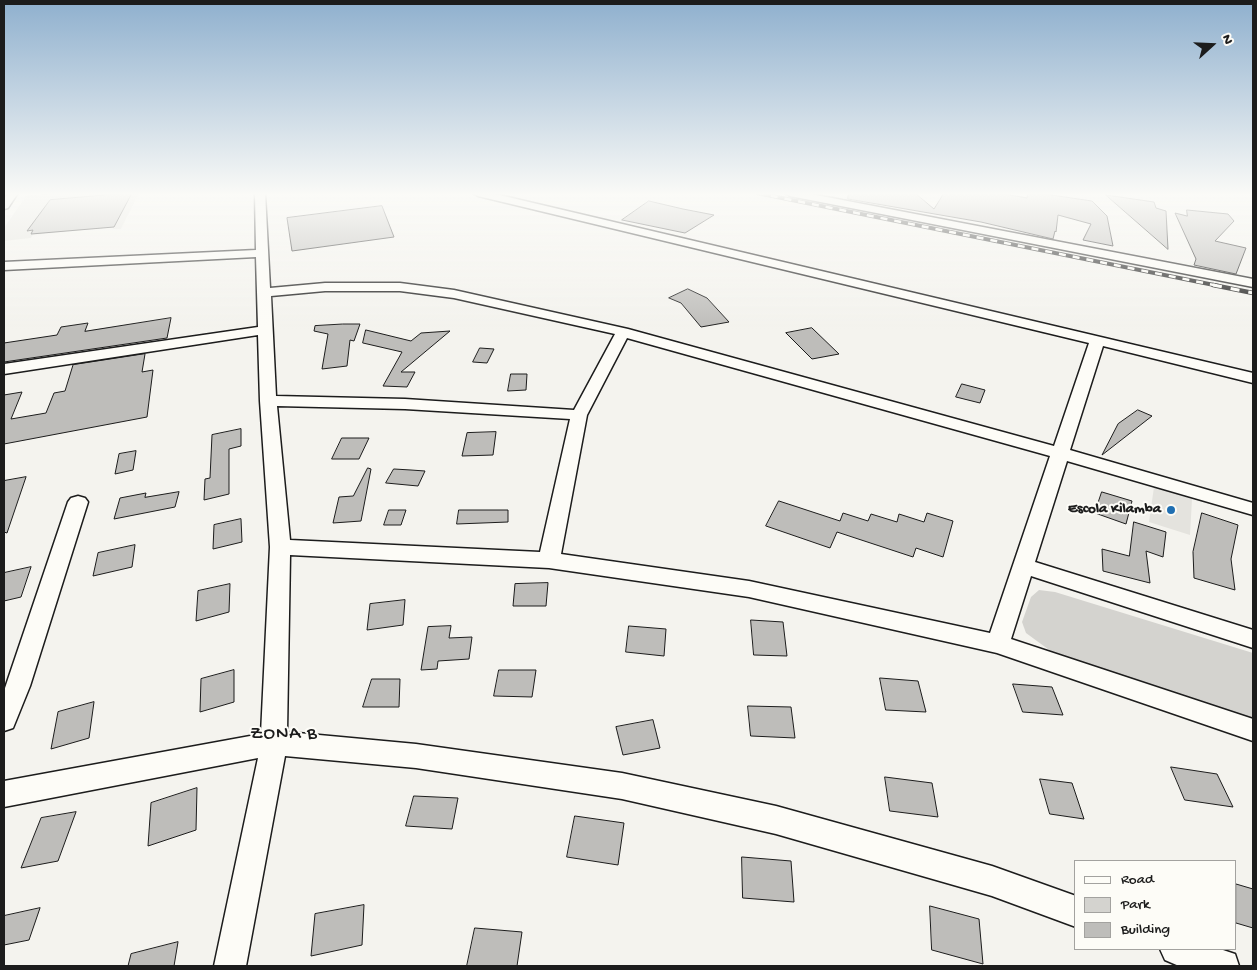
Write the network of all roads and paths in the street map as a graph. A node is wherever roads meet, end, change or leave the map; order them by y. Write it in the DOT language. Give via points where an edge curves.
graph roads {
  1 [pos="262,238"];
  2 [pos="667,238"];
  3 [pos="1023,238"];
  4 [pos="262,252"];
  5 [pos="4,266"];
  6 [pos="1253,283"];
  7 [pos="264,292"];
  8 [pos="266,330"];
  9 [pos="623,332"];
  10 [pos="1097,341"];
  11 [pos="4,370"];
  12 [pos="1253,378"];
  13 [pos="268,401"];
  14 [pos="579,415"];
  15 [pos="1060,453"];
  16 [pos="78,502"];
  17 [pos="1253,509"];
  18 [pos="280,547"];
  19 [pos="549,560"];
  20 [pos="1023,566"];
  21 [pos="1253,639"];
  22 [pos="998,644"];
  23 [pos="11,687"];
  24 [pos="4,720"];
  25 [pos="1253,730"];
  26 [pos="274,743"];
  27 [pos="4,794"];
  28 [pos="1074,911"];
  29 [pos="1179,950"];
  30 [pos="230,966"];
  31 [pos="1223,966"];
  1 -- 4 [label="street"];
  2 -- 10 [label="street"];
  3 -- 6 [label="street"];
  4 -- 5 [label="street"];
  4 -- 7 [label="street"];
  7 -- 8 [label="street"];
  7 -- 9 [label="street" via="325,287 409,288 500,303"];
  8 -- 11 [label="street"];
  8 -- 13 [label="street"];
  9 -- 14 [label="street"];
  9 -- 15 [label="street"];
  10 -- 12 [label="street"];
  10 -- 15 [label="street"];
  13 -- 14 [label="street" via="405,404"];
  13 -- 18 [label="street"];
  14 -- 19 [label="street"];
  15 -- 17 [label="street"];
  15 -- 20 [label="street"];
  16 -- 23 [label="street"];
  18 -- 19 [label="street"];
  18 -- 26 [label="street"];
  19 -- 22 [label="street" via="749,589"];
  20 -- 21 [label="street"];
  20 -- 22 [label="street"];
  22 -- 25 [label="street"];
  23 -- 24 [label="street"];
  26 -- 27 [label="street"];
  26 -- 28 [label="street" via="425,757 622,786 776,820 992,881"];
  26 -- 30 [label="street"];
  29 -- 31 [label="street"];
}
